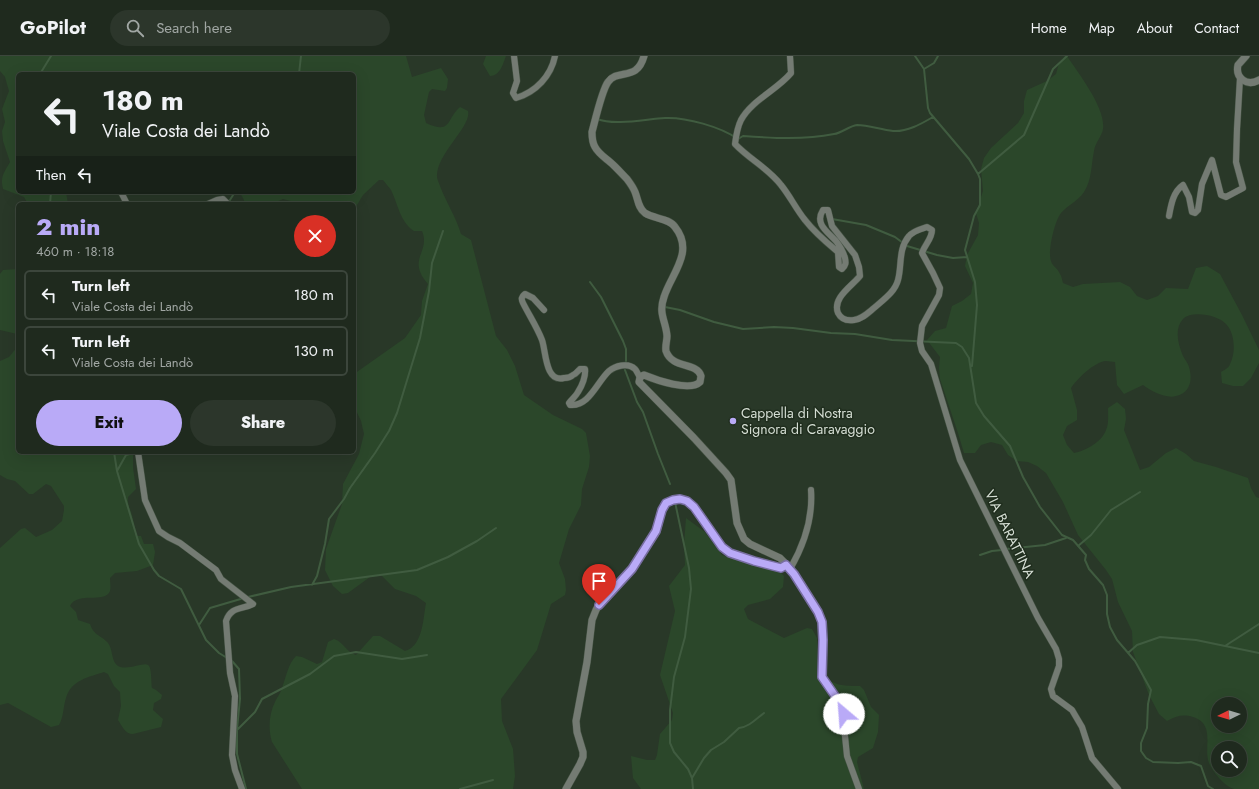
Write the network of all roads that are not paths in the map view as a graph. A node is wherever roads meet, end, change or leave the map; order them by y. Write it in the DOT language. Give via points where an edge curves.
graph roads {
  1 [pos="514,56"];
  2 [pos="555,56"];
  3 [pos="644,56"];
  4 [pos="790,56"];
  5 [pos="1246,56"];
  6 [pos="1240,78"];
  7 [pos="1259,80"];
  8 [pos="212,202"];
  9 [pos="226,202"];
  10 [pos="1169,216"];
  11 [pos="544,310"];
  12 [pos="640,377"];
  13 [pos="138,454"];
  14 [pos="811,490"];
  15 [pos="788,567"];
  16 [pos="242,789"];
  17 [pos="566,789"];
  18 [pos="859,789"];
  19 [pos="1118,789"];
  1 -- 2 [label="street" via="517,81 513,93 516,98 536,89 551,69"];
  3 -- 12 [label="street" via="637,69 615,76 608,82 592,132 592,140 599,153 628,180 635,190 640,208 671,223 681,237 681,261 666,292 661,310 667,334 666,348 677,363 696,369 701,376 700,382 692,386 662,382 644,375"];
  4 -- 19 [label="street, VIA BARATTINA" via="792,72 785,81 747,112 738,128 735,144 780,184 820,238 838,252 838,267 842,269 846,263 843,251 822,225 821,214 823,210 828,210 832,226 855,255 859,267 860,276 843,292 837,304 840,317 846,320 865,316 889,295 898,282 900,255 909,236 927,227 932,230 932,236 924,245 922,253 940,288 939,295 922,326 922,351 931,364 960,460 1038,618 1056,649 1059,666 1051,689 1053,696 1072,710 1082,727 1092,758"];
  5 -- 6 [label="street" via="1238,65"];
  6 -- 7 [label="street" via="1248,83"];
  6 -- 10 [label="street" via="1236,162 1243,188 1226,197 1222,195 1212,160 1202,184 1198,210 1192,212 1183,185 1172,201"];
  8 -- 9 [label="street" via="223,199"];
  11 -- 12 [label="street" via="533,298 525,294 522,296 521,299 543,342 550,372 561,379 585,369 579,392 571,400 570,405 582,403 609,371 616,367 630,366"];
  12 -- 15 [label="street" via="640,383 731,480 737,523 744,539 780,558"];
  13 -- 16 [label="street" via="145,500 159,530 216,570 221,579 253,604 234,610 228,614 226,621 230,673 236,696 232,755"];
  14 -- 15 [label="street" via="812,504 804,541"];
  15 -- 17 [label="street" via="781,568 730,553 722,547 687,501 680,499 666,503 656,531 644,551 632,569 601,601 592,620 576,721 583,757"];
  15 -- 18 [label="street" via="822,622 822,677 842,706 847,756"];
}
